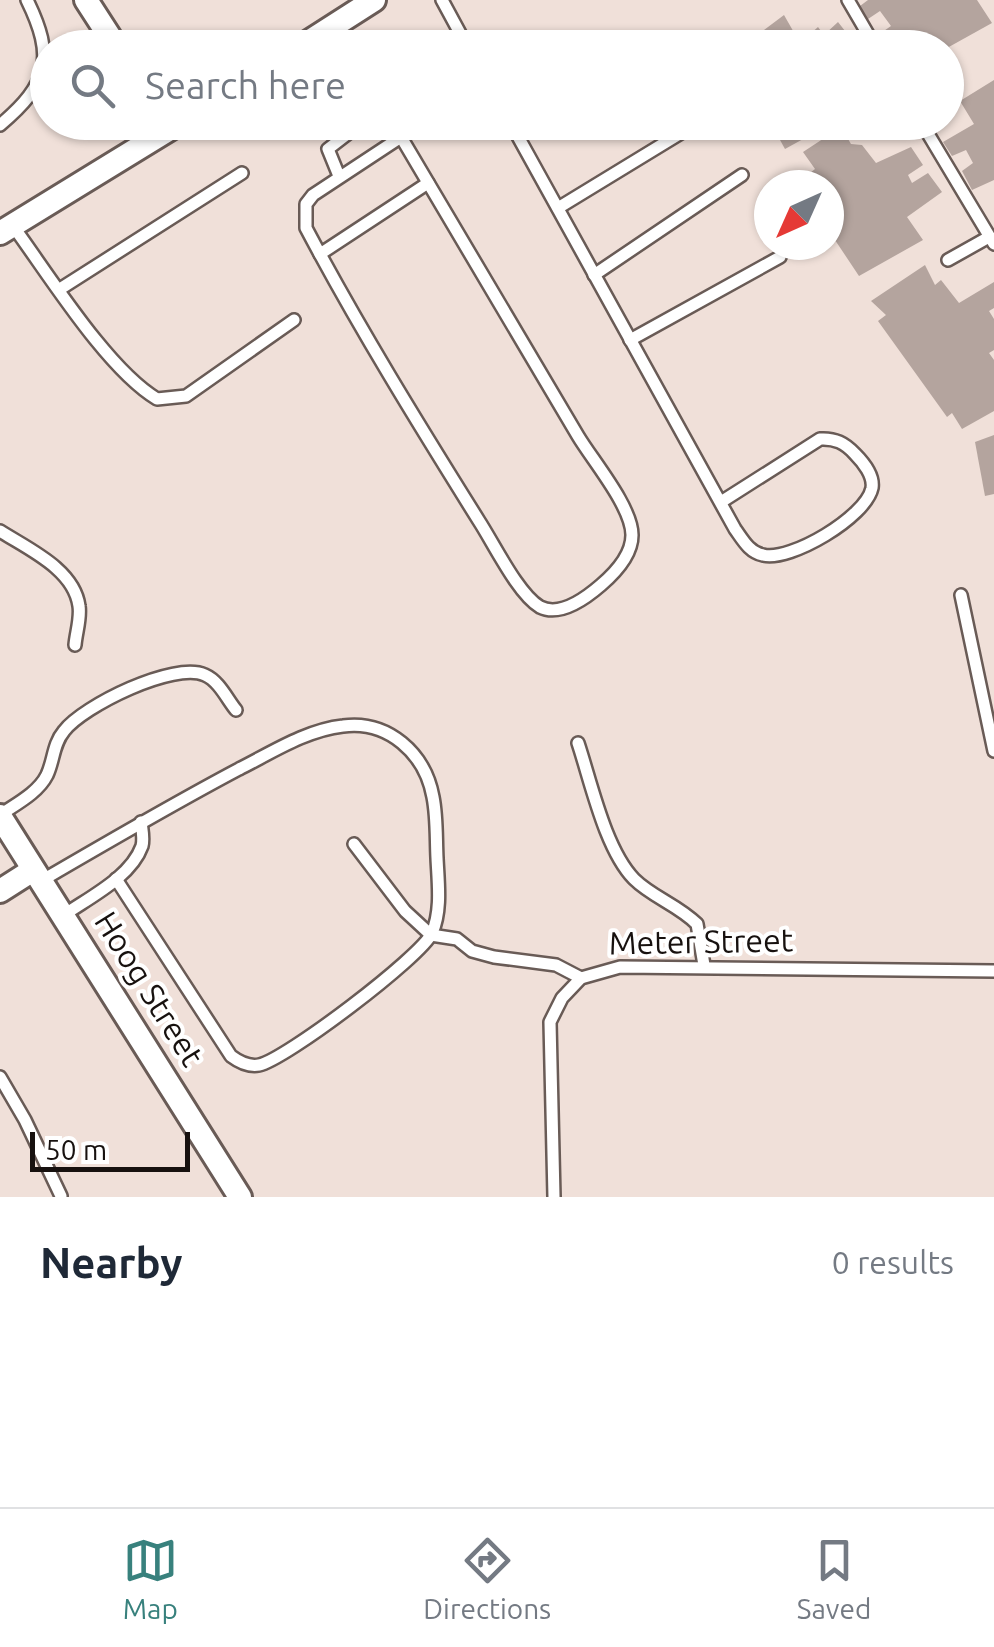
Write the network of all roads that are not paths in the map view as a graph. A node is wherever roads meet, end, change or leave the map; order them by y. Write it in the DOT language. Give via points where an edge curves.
graph roads {
  1 [pos="27,0"];
  2 [pos="86,0"];
  3 [pos="374,0"];
  4 [pos="442,0"];
  5 [pos="848,0"];
  6 [pos="335,24"];
  7 [pos="42,30"];
  8 [pos="105,30"];
  9 [pos="326,30"];
  10 [pos="338,30"];
  11 [pos="458,30"];
  12 [pos="866,30"];
  13 [pos="30,97"];
  14 [pos="0,125"];
  15 [pos="148,140"];
  16 [pos="340,140"];
  17 [pos="395,140"];
  18 [pos="402,140"];
  19 [pos="520,140"];
  20 [pos="669,140"];
  21 [pos="932,140"];
  22 [pos="242,173"];
  23 [pos="742,175"];
  24 [pos="339,176"];
  25 [pos="428,183"];
  26 [pos="558,208"];
  27 [pos="6,230"];
  28 [pos="991,240"];
  29 [pos="320,254"];
  30 [pos="773,260"];
  31 [pos="948,260"];
  32 [pos="594,275"];
  33 [pos="60,289"];
  34 [pos="294,320"];
  35 [pos="630,340"];
  36 [pos="721,502"];
  37 [pos="0,531"];
  38 [pos="961,596"];
  39 [pos="74,645"];
  40 [pos="236,710"];
  41 [pos="578,743"];
  42 [pos="994,751"];
  43 [pos="0,816"];
  44 [pos="142,822"];
  45 [pos="354,844"];
  46 [pos="37,876"];
  47 [pos="116,878"];
  48 [pos="0,892"];
  49 [pos="64,915"];
  50 [pos="431,934"];
  51 [pos="704,966"];
  52 [pos="994,970"];
  53 [pos="581,978"];
  54 [pos="0,1077"];
  55 [pos="61,1196"];
  56 [pos="240,1197"];
  57 [pos="554,1197"];
  1 -- 7 [label="lane"];
  2 -- 8 [label="street"];
  3 -- 6 [label="street"];
  4 -- 11 [label="lane"];
  5 -- 12 [label="lane"];
  6 -- 9 [label="street"];
  6 -- 10 [label="lane"];
  13 -- 14 [label="lane"];
  15 -- 27 [label="street"];
  16 -- 24 [label="lane" via="328,150"];
  17 -- 24 [label="lane"];
  18 -- 25 [label="lane"];
  19 -- 26 [label="lane"];
  20 -- 26 [label="lane"];
  21 -- 28 [label="lane"];
  22 -- 33 [label="lane"];
  23 -- 32 [label="lane"];
  24 -- 29 [label="lane" via="306,204 306,228"];
  25 -- 29 [label="lane"];
  25 -- 29 [label="lane" via="627,514 628,552 600,586 552,611 528,596"];
  26 -- 32 [label="lane"];
  27 -- 33 [label="lane"];
  28 -- 31 [label="lane"];
  30 -- 35 [label="lane"];
  32 -- 35 [label="lane"];
  33 -- 34 [label="lane" via="129,378 157,399 186,396"];
  35 -- 36 [label="lane"];
  36 -- 36 [label="lane" via="749,548 780,555 855,512 871,479 846,446 820,439"];
  37 -- 39 [label="lane" via="54,567 74,591"];
  38 -- 42 [label="lane"];
  40 -- 43 [label="lane" via="204,674 141,684 76,718 40,785"];
  41 -- 51 [label="lane" via="625,868 697,924"];
  43 -- 46 [label="street, Hoog Street"];
  44 -- 46 [label="lane"];
  44 -- 47 [label="lane" via="142,845"];
  44 -- 50 [label="lane" via="315,733 365,724 384,728 417,760 433,794 438,894"];
  45 -- 50 [label="lane"];
  46 -- 48 [label="street"];
  46 -- 49 [label="street, Hoog Street"];
  47 -- 49 [label="lane"];
  47 -- 50 [label="lane" via="231,1056 253,1066 269,1062 398,972"];
  49 -- 56 [label="street, Hoog Street"];
  50 -- 53 [label="lane"];
  51 -- 52 [label="lane, Meter Street"];
  51 -- 53 [label="lane, Meter Street" via="620,967"];
  53 -- 57 [label="lane, Meter Street" via="550,1022"];
  54 -- 55 [label="lane"];
}
